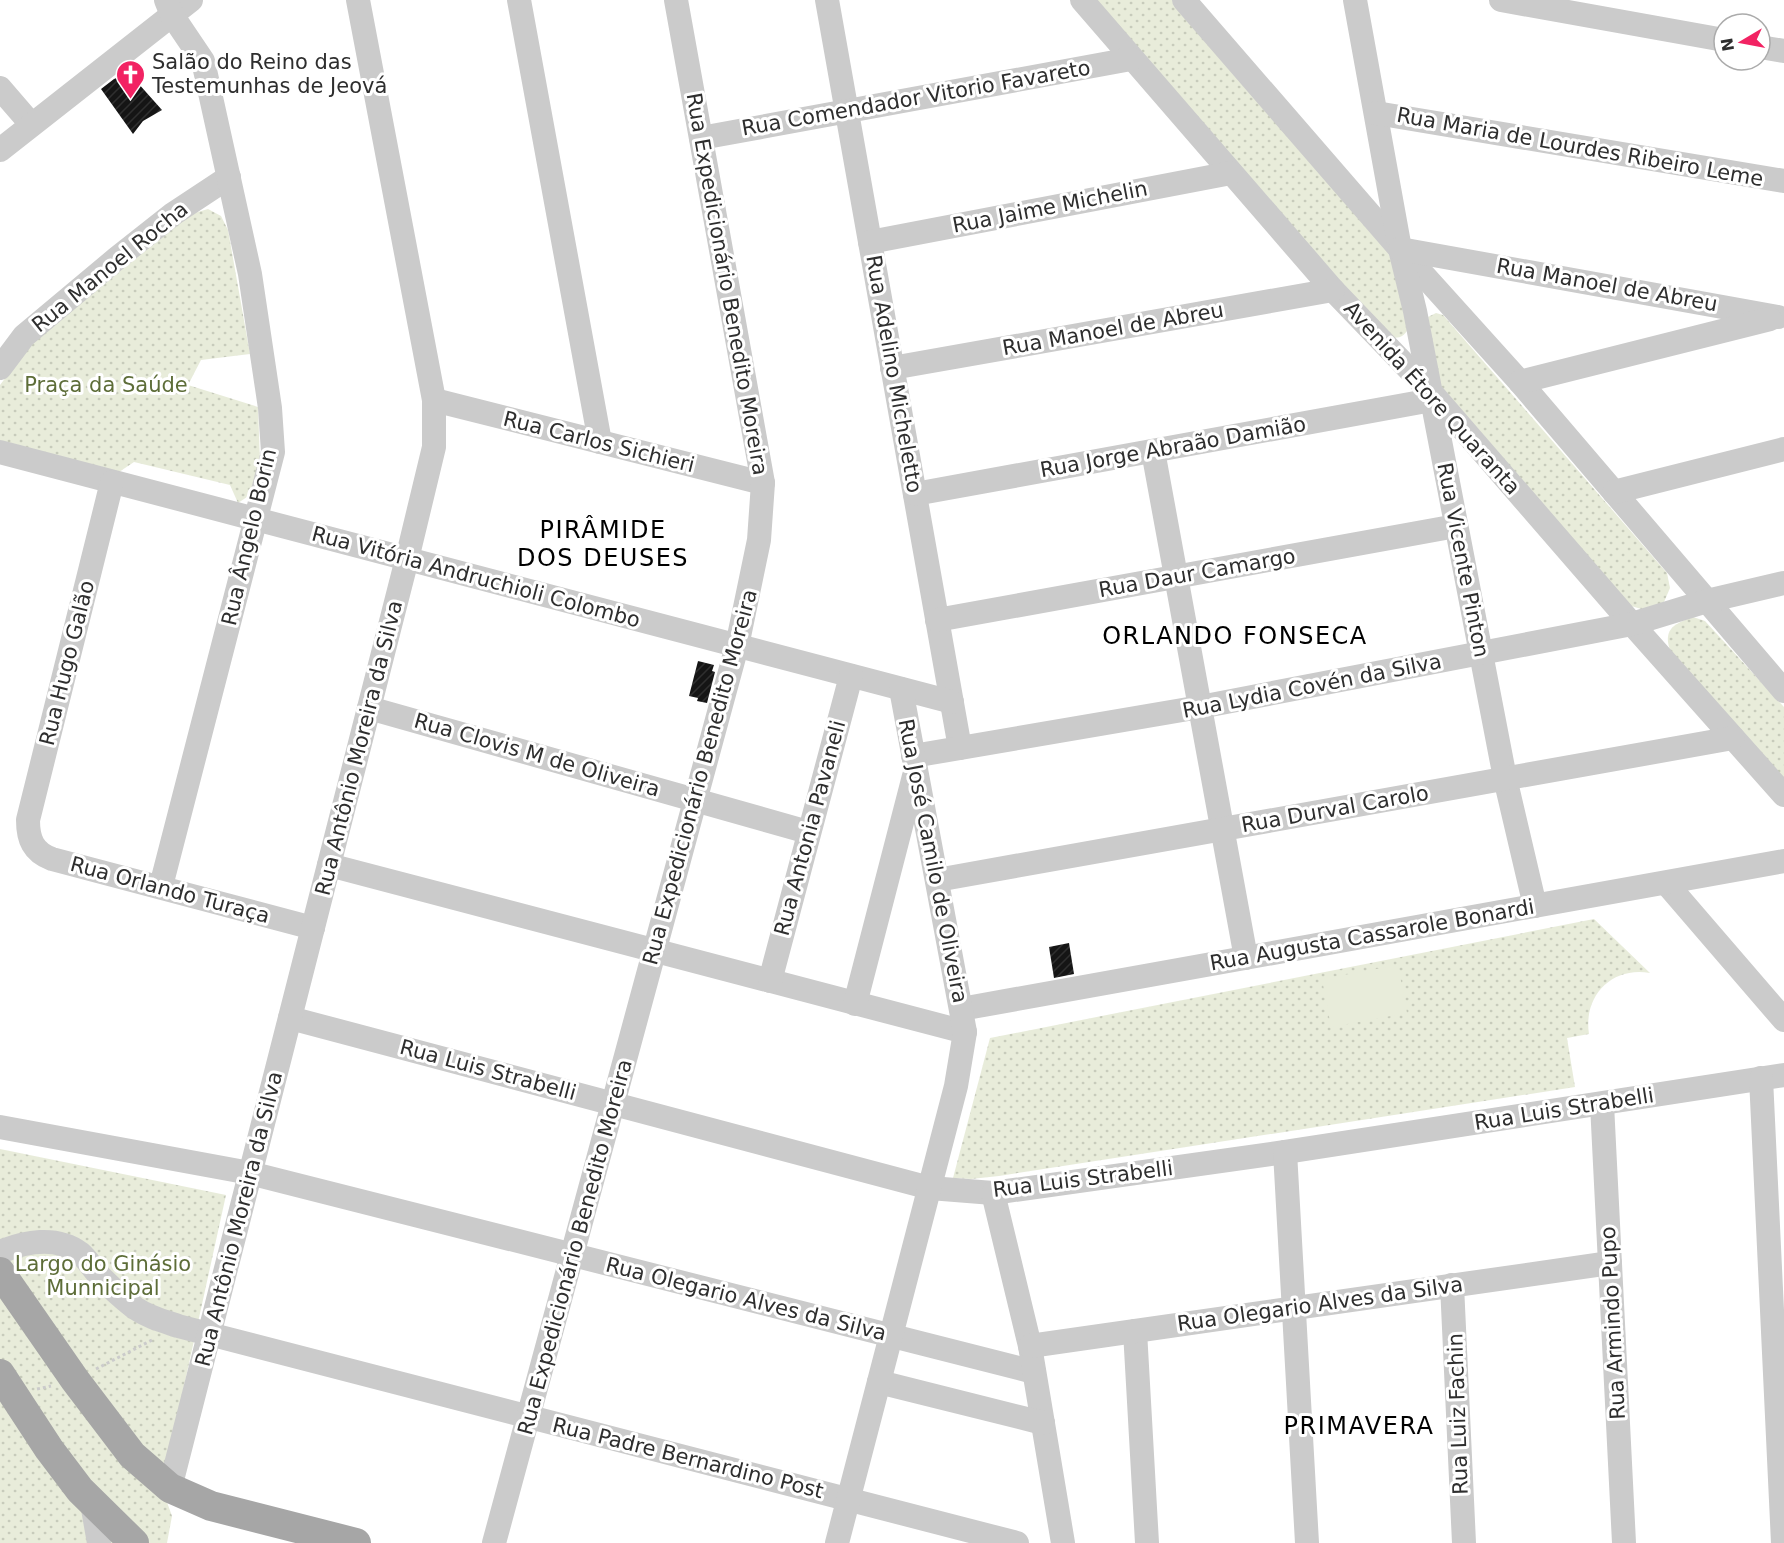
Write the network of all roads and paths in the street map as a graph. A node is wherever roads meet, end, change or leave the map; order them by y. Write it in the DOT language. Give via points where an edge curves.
graph roads {
  1 [pos="147,0"];
  2 [pos="191,0"];
  3 [pos="358,0"];
  4 [pos="519,0"];
  5 [pos="676,0"];
  6 [pos="827,0"];
  7 [pos="1082,0"];
  8 [pos="1184,0"];
  9 [pos="1355,0"];
  10 [pos="1501,0"];
  11 [pos="169,8"];
  12 [pos="1712,38"];
  13 [pos="1131,59"];
  14 [pos="0,88"];
  15 [pos="847,111"];
  16 [pos="1376,112"];
  17 [pos="31,124"];
  18 [pos="701,138"];
  19 [pos="0,150"];
  20 [pos="1231,173"];
  21 [pos="229,177"];
  22 [pos="1784,181"];
  23 [pos="870,242"];
  24 [pos="1400,249"];
  25 [pos="1333,290"];
  26 [pos="1781,316"];
  27 [pos="0,368"];
  28 [pos="892,368"];
  29 [pos="1520,382"];
  30 [pos="1431,396"];
  31 [pos="434,400"];
  32 [pos="600,442"];
  33 [pos="1784,449"];
  34 [pos="1153,451"];
  35 [pos="0,452"];
  36 [pos="112,482"];
  37 [pos="763,483"];
  38 [pos="1614,492"];
  39 [pos="915,494"];
  40 [pos="256,519"];
  41 [pos="1456,526"];
  42 [pos="407,559"];
  43 [pos="1176,577"];
  44 [pos="1784,583"];
  45 [pos="1707,602"];
  46 [pos="938,620"];
  47 [pos="1632,624"];
  48 [pos="737,646"];
  49 [pos="1481,653"];
  50 [pos="850,676"];
  51 [pos="900,689"];
  52 [pos="1784,691"];
  53 [pos="952,702"];
  54 [pos="1200,707"];
  55 [pos="369,708"];
  56 [pos="1733,738"];
  57 [pos="960,748"];
  58 [pos="914,762"];
  59 [pos="1505,778"];
  60 [pos="1784,795"];
  61 [pos="696,800"];
  62 [pos="1222,829"];
  63 [pos="808,832"];
  64 [pos="32,844"];
  65 [pos="1784,861"];
  66 [pos="329,865"];
  67 [pos="937,880"];
  68 [pos="1666,883"];
  69 [pos="161,886"];
  70 [pos="1535,906"];
  71 [pos="313,928"];
  72 [pos="655,951"];
  73 [pos="1246,958"];
  74 [pos="770,981"];
  75 [pos="855,1004"];
  76 [pos="961,1009"];
  77 [pos="290,1018"];
  78 [pos="1784,1020"];
  79 [pos="965,1032"];
  80 [pos="1773,1076"];
  81 [pos="614,1104"];
  82 [pos="1602,1104"];
  83 [pos="0,1127"];
  84 [pos="1285,1152"];
  85 [pos="250,1173"];
  86 [pos="930,1188"];
  87 [pos="993,1192"];
  88 [pos="0,1252"];
  89 [pos="573,1254"];
  90 [pos="1777,1255"];
  91 [pos="1610,1263"];
  92 [pos="0,1272"];
  93 [pos="1452,1285"];
  94 [pos="1293,1308"];
  95 [pos="1135,1330"];
  96 [pos="209,1335"];
  97 [pos="891,1336"];
  98 [pos="1030,1346"];
  99 [pos="1034,1372"];
  100 [pos="0,1374"];
  101 [pos="879,1382"];
  102 [pos="1780,1413"];
  103 [pos="529,1417"];
  104 [pos="1043,1423"];
  105 [pos="170,1488"];
  106 [pos="849,1499"];
  107 [pos="92,1503"];
  108 [pos="99,1543"];
  109 [pos="134,1543"];
  110 [pos="356,1543"];
  111 [pos="495,1543"];
  112 [pos="837,1543"];
  113 [pos="1017,1543"];
  114 [pos="1063,1543"];
  115 [pos="1147,1543"];
  116 [pos="1307,1543"];
  117 [pos="1464,1543"];
  118 [pos="1624,1543"];
  119 [pos="1783,1543"];
  1 -- 11 [label="street"];
  2 -- 11 [label="street"];
  3 -- 31 [label="street, Rua Antônio Moreira da Silva"];
  4 -- 32 [label="street"];
  5 -- 18 [label="street, Rua Expedicionário Benedito Moreira"];
  6 -- 15 [label="street, Rua Adelino Micheletto"];
  7 -- 13 [label="street, Avenida Étore Quaranta"];
  8 -- 24 [label="street"];
  9 -- 16 [label="street, Rua Vicente Pinton"];
  10 -- 12 [label="street"];
  11 -- 17 [label="street"];
  11 -- 21 [label="street, Rua Ângelo Borin" via="203,61"];
  13 -- 15 [label="street, Rua Comendador Vitorio Favareto"];
  13 -- 20 [label="street, Avenida Étore Quaranta"];
  14 -- 17 [label="street"];
  15 -- 18 [label="street, Rua Comendador Vitorio Favareto"];
  15 -- 23 [label="street, Rua Adelino Micheletto"];
  16 -- 22 [label="street, Rua Maria de Lourdes Ribeiro Leme"];
  16 -- 24 [label="street, Rua Vicente Pinton"];
  17 -- 19 [label="street"];
  18 -- 37 [label="street, Rua Expedicionário Benedito Moreira"];
  20 -- 23 [label="street, Rua Jaime Michelin"];
  20 -- 25 [label="street, Avenida Étore Quaranta"];
  21 -- 27 [label="street, Rua Manoel Rocha" via="172,214 24,336"];
  21 -- 40 [label="street, Rua Ângelo Borin" via="250,274 271,419 273,452"];
  23 -- 28 [label="street, Rua Adelino Micheletto"];
  24 -- 26 [label="street, Rua Manoel de Abreu"];
  24 -- 29 [label="street"];
  24 -- 30 [label="street, Rua Vicente Pinton"];
  25 -- 28 [label="street, Rua Manoel de Abreu"];
  25 -- 30 [label="street, Avenida Étore Quaranta"];
  26 -- 29 [label="street"];
  28 -- 39 [label="street, Rua Adelino Micheletto"];
  29 -- 38 [label="street"];
  30 -- 34 [label="street, Rua Jorge Abraão Damião"];
  30 -- 41 [label="street, Rua Vicente Pinton"];
  30 -- 47 [label="street, Avenida Étore Quaranta"];
  31 -- 32 [label="street, Rua Carlos Sichieri"];
  31 -- 42 [label="street, Rua Antônio Moreira da Silva" via="434,447"];
  32 -- 37 [label="street, Rua Carlos Sichieri"];
  33 -- 38 [label="street"];
  34 -- 39 [label="street, Rua Jorge Abraão Damião"];
  34 -- 43 [label="street"];
  35 -- 36 [label="street, Rua Vitória Andruchioli Colombo"];
  36 -- 40 [label="street, Rua Vitória Andruchioli Colombo"];
  36 -- 64 [label="street, Rua Hugo Galão" via="28,820"];
  37 -- 48 [label="street, Rua Expedicionário Benedito Moreira" via="759,540"];
  38 -- 45 [label="street"];
  39 -- 46 [label="street, Rua Adelino Micheletto"];
  40 -- 42 [label="street, Rua Vitória Andruchioli Colombo"];
  40 -- 69 [label="street, Rua Ângelo Borin"];
  41 -- 43 [label="street, Rua Daur Camargo"];
  41 -- 49 [label="street, Rua Vicente Pinton"];
  42 -- 48 [label="street, Rua Vitória Andruchioli Colombo"];
  42 -- 55 [label="street, Rua Antônio Moreira da Silva"];
  43 -- 46 [label="street, Rua Daur Camargo"];
  43 -- 54 [label="street"];
  44 -- 45 [label="street, Rua Lydia Covén da Silva"];
  45 -- 47 [label="street, Rua Lydia Covén da Silva"];
  45 -- 52 [label="street"];
  46 -- 53 [label="street, Rua Adelino Micheletto"];
  47 -- 49 [label="street, Rua Lydia Covén da Silva"];
  47 -- 56 [label="street, Avenida Étore Quaranta"];
  48 -- 50 [label="street, Rua Vitória Andruchioli Colombo"];
  48 -- 61 [label="street, Rua Expedicionário Benedito Moreira"];
  49 -- 54 [label="street, Rua Lydia Covén da Silva"];
  49 -- 59 [label="street, Rua Vicente Pinton"];
  50 -- 51 [label="street, Rua Vitória Andruchioli Colombo"];
  50 -- 63 [label="street, Rua Antonia Pavaneli"];
  51 -- 53 [label="street, Rua Vitória Andruchioli Colombo"];
  51 -- 58 [label="street, Rua José Camilo de Oliveira"];
  53 -- 57 [label="street, Rua Adelino Micheletto"];
  54 -- 57 [label="street, Rua Lydia Covén da Silva"];
  54 -- 62 [label="street"];
  55 -- 61 [label="street, Rua Clovis M de Oliveira"];
  55 -- 66 [label="street, Rua Antônio Moreira da Silva"];
  56 -- 59 [label="street, Rua Durval Carolo"];
  56 -- 60 [label="street, Avenida Étore Quaranta"];
  57 -- 58 [label="street, Rua Lydia Covén da Silva"];
  58 -- 67 [label="street, Rua José Camilo de Oliveira"];
  58 -- 75 [label="street"];
  59 -- 62 [label="street, Rua Durval Carolo"];
  59 -- 70 [label="street, Rua Vicente Pinton"];
  61 -- 63 [label="street, Rua Clovis M de Oliveira"];
  61 -- 72 [label="street, Rua Expedicionário Benedito Moreira"];
  62 -- 67 [label="street, Rua Durval Carolo"];
  62 -- 73 [label="street"];
  63 -- 74 [label="street, Rua Antonia Pavaneli"];
  64 -- 69 [label="street, Rua Orlando Turaça" via="52,859"];
  65 -- 68 [label="street, Rua Augusta Cassarole Bonardi"];
  66 -- 71 [label="street, Rua Antônio Moreira da Silva"];
  66 -- 72 [label="street"];
  67 -- 76 [label="street, Rua José Camilo de Oliveira"];
  68 -- 70 [label="street, Rua Augusta Cassarole Bonardi"];
  68 -- 78 [label="street"];
  69 -- 71 [label="street, Rua Orlando Turaça"];
  70 -- 73 [label="street, Rua Augusta Cassarole Bonardi"];
  71 -- 77 [label="street, Rua Antônio Moreira da Silva"];
  72 -- 74 [label="street"];
  72 -- 81 [label="street, Rua Expedicionário Benedito Moreira"];
  73 -- 76 [label="street, Rua Augusta Cassarole Bonardi"];
  74 -- 75 [label="street"];
  75 -- 79 [label="street"];
  76 -- 79 [label="street, Rua José Camilo de Oliveira"];
  77 -- 81 [label="street, Rua Luis Strabelli"];
  77 -- 85 [label="street, Rua Antônio Moreira da Silva"];
  79 -- 86 [label="street, Rua José Camilo de Oliveira" via="956,1086"];
  80 -- 82 [label="street, Rua Luis Strabelli"];
  80 -- 90 [label="street"];
  81 -- 86 [label="street, Rua Luis Strabelli"];
  81 -- 89 [label="street, Rua Expedicionário Benedito Moreira"];
  82 -- 84 [label="street, Rua Luis Strabelli"];
  82 -- 91 [label="street, Rua Armindo Pupo"];
  83 -- 85 [label="street, Rua Olegario Alves da Silva"];
  84 -- 87 [label="street, Rua Luis Strabelli"];
  84 -- 94 [label="street"];
  85 -- 89 [label="street, Rua Olegario Alves da Silva"];
  85 -- 96 [label="street, Rua Antônio Moreira da Silva"];
  86 -- 87 [label="street, Rua Luis Strabelli"];
  86 -- 97 [label="street, Rua José Camilo de Oliveira"];
  87 -- 98 [label="street"];
  88 -- 96 [label="street, Rua Padre Bernardino Post" via="34,1242 66,1246 80,1253 103,1280 136,1308 153,1318"];
  89 -- 97 [label="street, Rua Olegario Alves da Silva"];
  89 -- 103 [label="street, Rua Expedicionário Benedito Moreira"];
  90 -- 102 [label="street"];
  91 -- 93 [label="street, Rua Olegario Alves da Silva"];
  91 -- 118 [label="street, Rua Armindo Pupo"];
  92 -- 105 [label="main road" via="132,1455"];
  93 -- 94 [label="street, Rua Olegario Alves da Silva"];
  93 -- 117 [label="street, Rua Luiz Fachin"];
  94 -- 95 [label="street, Rua Olegario Alves da Silva"];
  94 -- 116 [label="street"];
  95 -- 98 [label="street, Rua Olegario Alves da Silva"];
  95 -- 115 [label="street"];
  96 -- 103 [label="street, Rua Padre Bernardino Post"];
  96 -- 105 [label="street, Rua Antônio Moreira da Silva"];
  97 -- 99 [label="street, Rua Olegario Alves da Silva"];
  97 -- 101 [label="street, Rua José Camilo de Oliveira"];
  98 -- 99 [label="street"];
  99 -- 104 [label="street"];
  100 -- 107 [label="main road" via="49,1449"];
  101 -- 104 [label="street"];
  101 -- 106 [label="street, Rua José Camilo de Oliveira"];
  102 -- 119 [label="street"];
  103 -- 106 [label="street, Rua Padre Bernardino Post"];
  103 -- 111 [label="street, Rua Expedicionário Benedito Moreira"];
  104 -- 114 [label="street"];
  105 -- 110 [label="main road" via="211,1506"];
  106 -- 112 [label="street, Rua José Camilo de Oliveira"];
  106 -- 113 [label="street, Rua Padre Bernardino Post"];
  107 -- 108 [label="street"];
  107 -- 109 [label="main road"];
}
